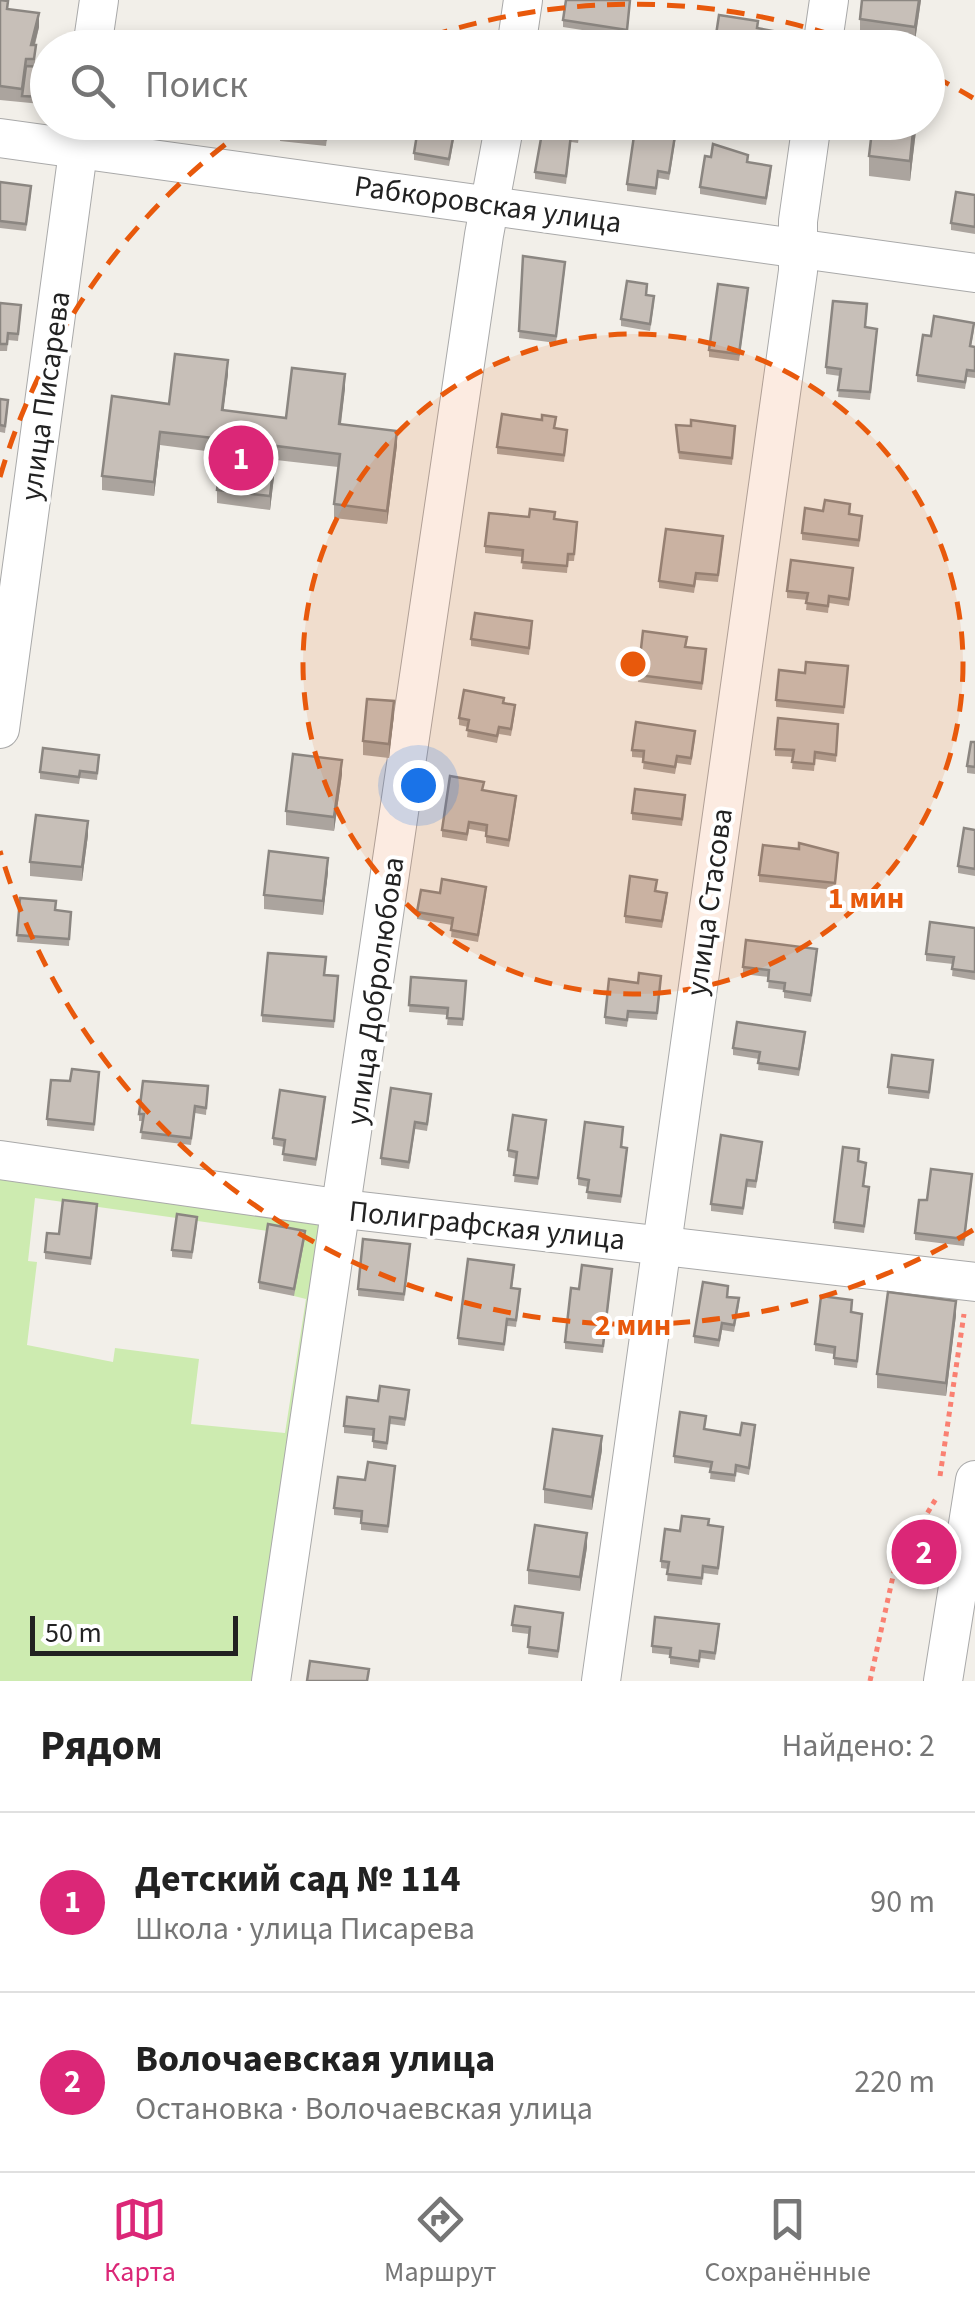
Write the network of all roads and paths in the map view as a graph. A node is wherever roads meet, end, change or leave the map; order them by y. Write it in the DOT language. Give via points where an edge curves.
graph roads {
  1 [pos="98,0"];
  2 [pos="522,0"];
  3 [pos="828,0"];
  4 [pos="94,30"];
  5 [pos="518,30"];
  6 [pos="824,30"];
  7 [pos="30,137"];
  8 [pos="0,138"];
  9 [pos="79,140"];
  10 [pos="105,140"];
  11 [pos="502,140"];
  12 [pos="810,140"];
  13 [pos="491,203"];
  14 [pos="798,248"];
  15 [pos="975,274"];
  16 [pos="0,729"];
  17 [pos="0,1160"];
  18 [pos="344,1209"];
  19 [pos="662,1245"];
  20 [pos="972,1281"];
  21 [pos="975,1480"];
  22 [pos="271,1681"];
  23 [pos="600,1681"];
  24 [pos="870,1681"];
  25 [pos="944,1681"];
  1 -- 4 [label="street"];
  2 -- 5 [label="street"];
  3 -- 6 [label="street"];
  7 -- 8 [label="street, Рабкоровская улица"];
  9 -- 16 [label="street, улица Писарева"];
  10 -- 13 [label="street, Рабкоровская улица"];
  11 -- 13 [label="street, улица Добролюбова"];
  12 -- 14 [label="street, улица Стасова"];
  13 -- 14 [label="street, Рабкоровская улица"];
  13 -- 18 [label="street, улица Добролюбова"];
  14 -- 15 [label="street, Рабкоровская улица"];
  14 -- 19 [label="street, улица Стасова"];
  17 -- 18 [label="street, Полиграфская улица"];
  18 -- 19 [label="street, Полиграфская улица"];
  18 -- 22 [label="street, улица Добролюбова"];
  19 -- 20 [label="street, Полиграфская улица"];
  19 -- 23 [label="street, улица Стасова"];
  20 -- 24 [label="path" via="936,1500 895,1567"];
  21 -- 25 [label="street"];
}
